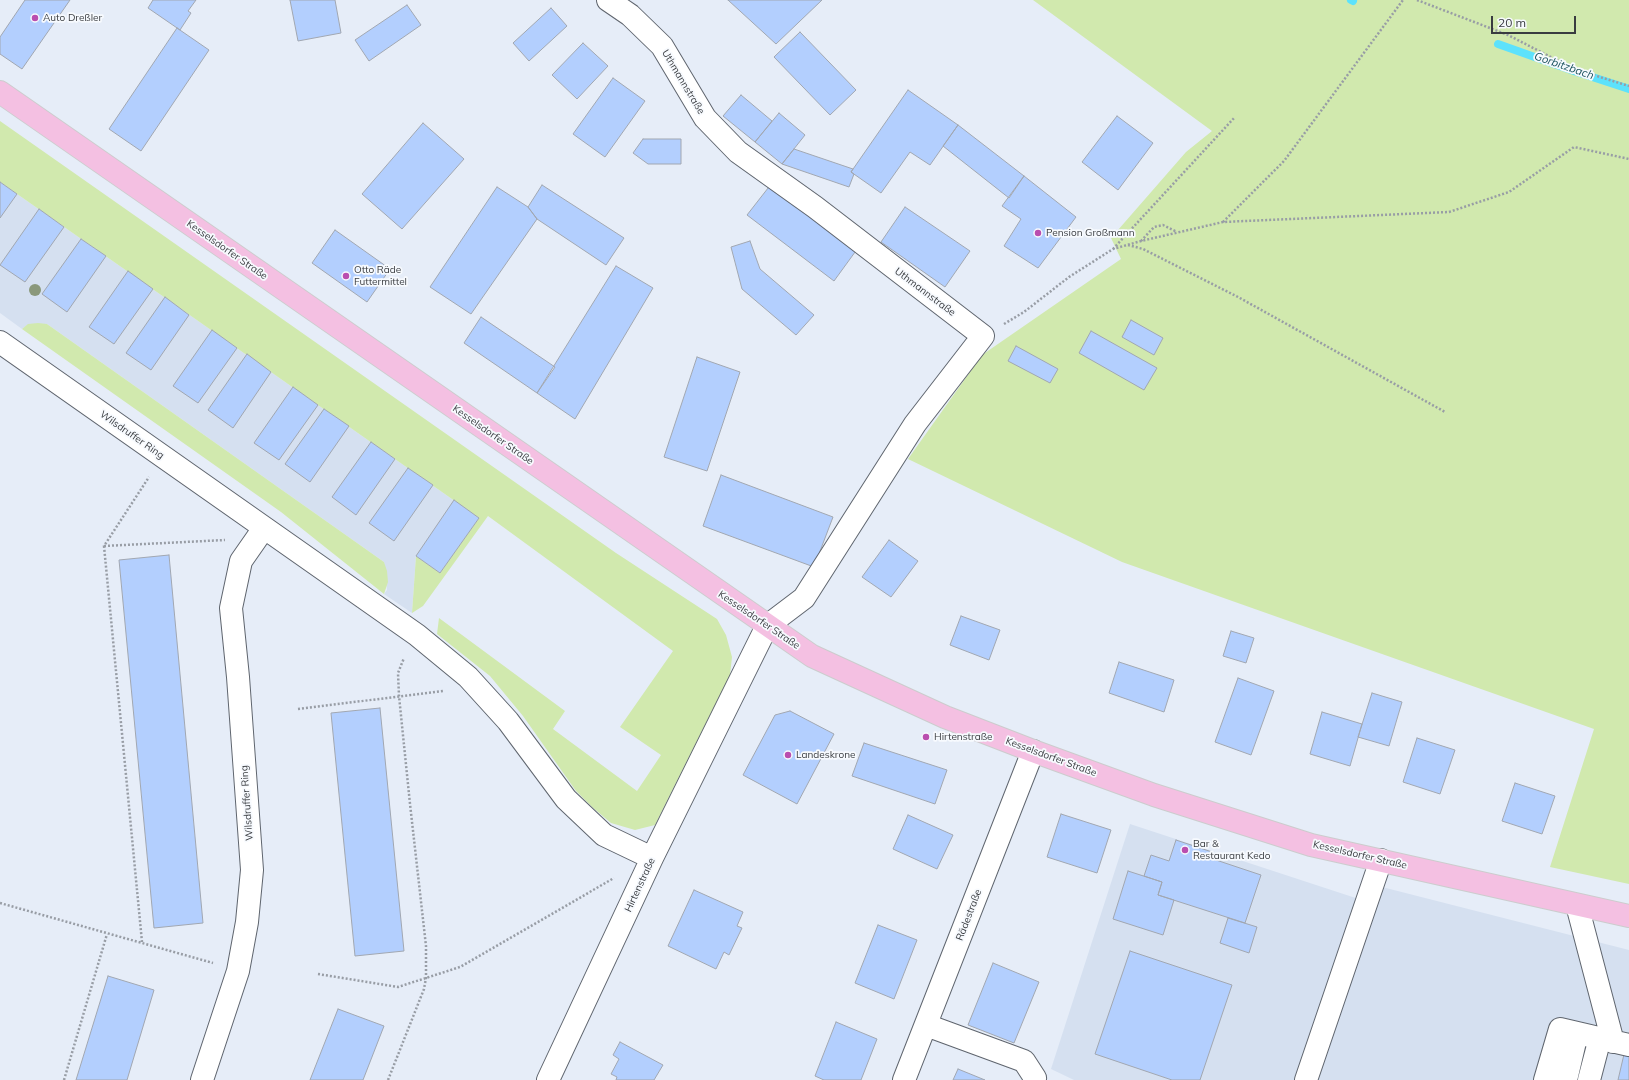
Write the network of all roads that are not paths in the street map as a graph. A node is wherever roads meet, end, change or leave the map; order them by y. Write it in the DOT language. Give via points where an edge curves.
graph roads {
  1 [pos="608,0"];
  2 [pos="0,92"];
  3 [pos="0,342"];
  4 [pos="264,528"];
  5 [pos="767,626"];
  6 [pos="1033,751"];
  7 [pos="652,858"];
  8 [pos="1381,860"];
  9 [pos="1577,905"];
  10 [pos="1629,916"];
  11 [pos="926,1025"];
  12 [pos="1577,1032"];
  13 [pos="1614,1042"];
  14 [pos="202,1080"];
  15 [pos="548,1080"];
  16 [pos="904,1080"];
  17 [pos="1034,1080"];
  18 [pos="1306,1080"];
  19 [pos="1545,1080"];
  20 [pos="1566,1080"];
  21 [pos="1589,1080"];
  1 -- 5 [label="street, Uthmannstraße" via="630,15 662,46 705,118 738,152 815,207 983,336 915,424 804,598"];
  2 -- 5 [label="main road, Kesselsdorfer Straße"];
  3 -- 4 [label="street, Wilsdruffer Ring"];
  4 -- 7 [label="street, Wilsdruffer Ring" via="417,635 468,677 508,721 566,799 604,835"];
  4 -- 14 [label="street, Wilsdruffer Ring" via="241,561 231,608 252,870 247,922 238,971"];
  5 -- 6 [label="main road, Kesselsdorfer Straße" via="812,656 945,717"];
  5 -- 7 [label="street, Hirtenstraße"];
  6 -- 8 [label="main road, Kesselsdorfer Straße" via="1161,797 1311,845"];
  6 -- 11 [label="street, Rädestraße"];
  7 -- 15 [label="street, Hirtenstraße"];
  8 -- 9 [label="main road, Kesselsdorfer Straße"];
  8 -- 18 [label="street"];
  9 -- 10 [label="main road, Kesselsdorfer Straße"];
  9 -- 13 [label="street"];
  11 -- 16 [label="street, Rädestraße"];
  11 -- 17 [label="street" via="1024,1061"];
  12 -- 13 [label="street"];
  12 -- 19 [label="street" via="1560,1029"];
  12 -- 20 [label="street"];
  13 -- 21 [label="street"];
}
